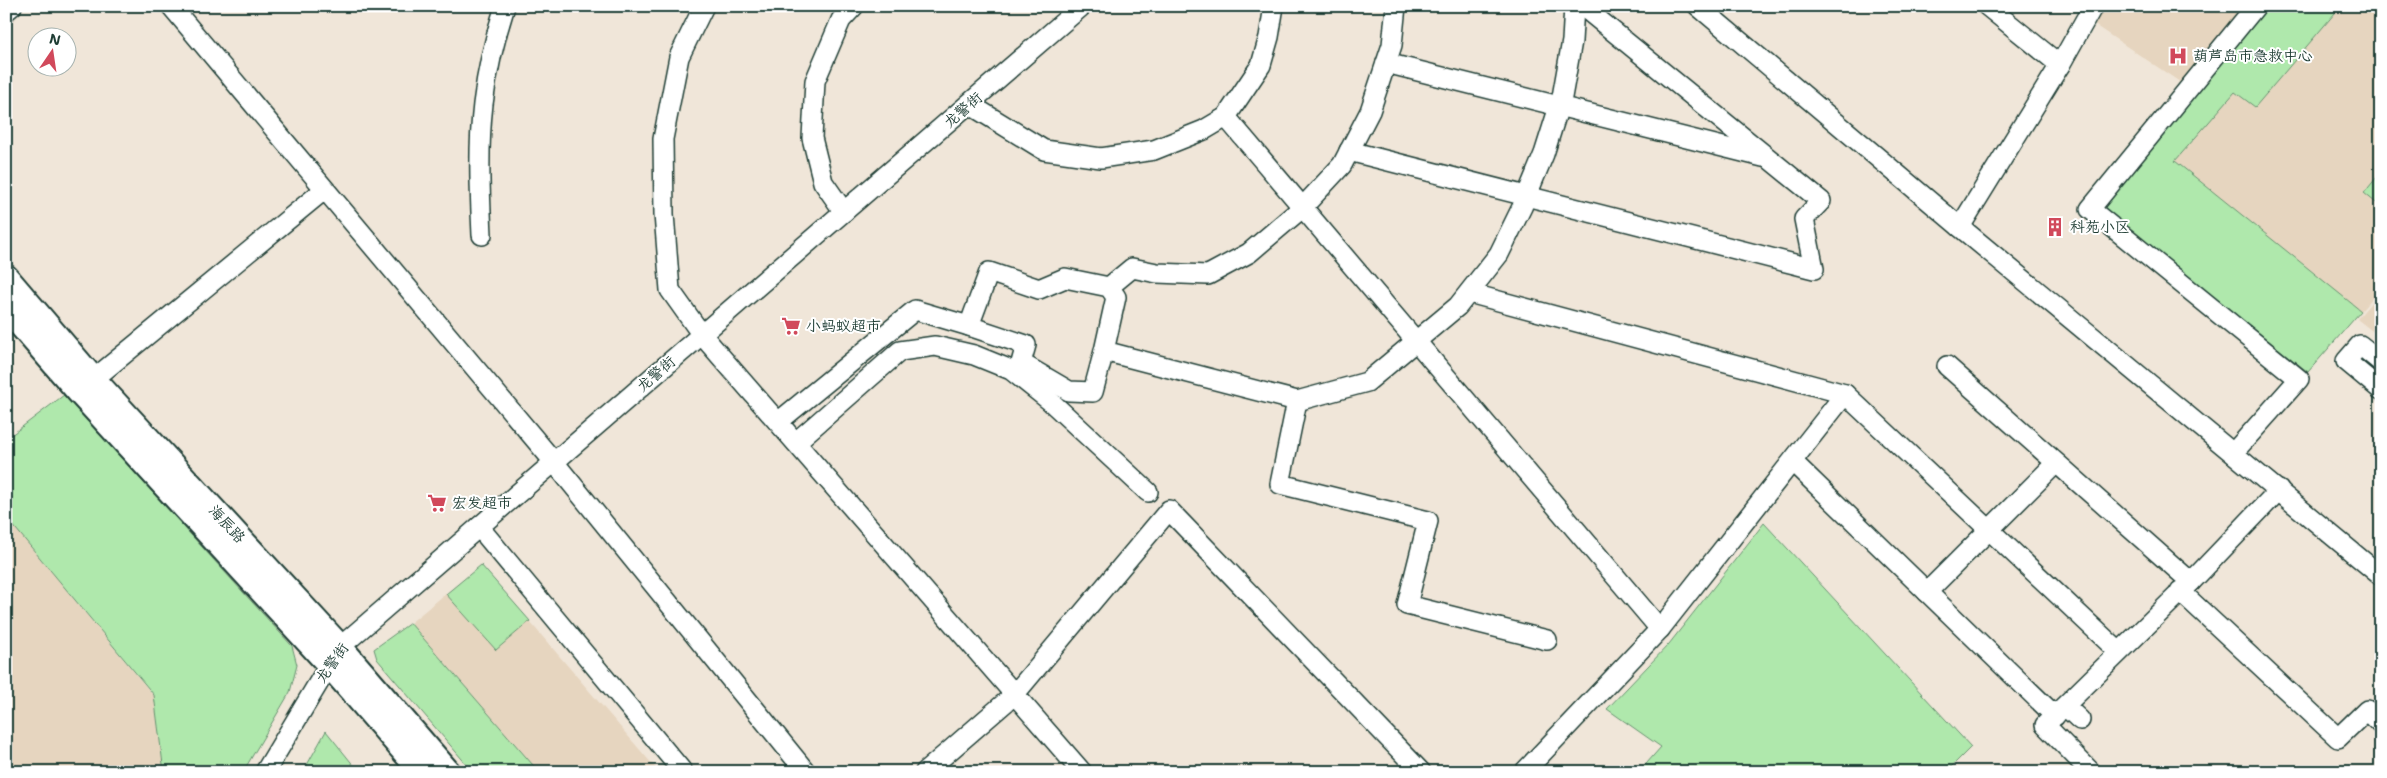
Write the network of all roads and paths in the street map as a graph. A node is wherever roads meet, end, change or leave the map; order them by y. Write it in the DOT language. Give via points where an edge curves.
graph roads {
  1 [pos="12,6"];
  2 [pos="171,6"];
  3 [pos="505,6"];
  4 [pos="704,6"];
  5 [pos="854,6"];
  6 [pos="1082,6"];
  7 [pos="1274,6"];
  8 [pos="1396,6"];
  9 [pos="1574,6"];
  10 [pos="1582,6"];
  11 [pos="1698,6"];
  12 [pos="1987,6"];
  13 [pos="2093,6"];
  14 [pos="2256,6"];
  15 [pos="6,11"];
  16 [pos="1386,63"];
  17 [pos="2060,65"];
  18 [pos="969,104"];
  19 [pos="1559,106"];
  20 [pos="1226,117"];
  21 [pos="1349,151"];
  22 [pos="1768,158"];
  23 [pos="324,190"];
  24 [pos="1527,195"];
  25 [pos="1302,208"];
  26 [pos="844,212"];
  27 [pos="1960,227"];
  28 [pos="482,235"];
  29 [pos="6,277"];
  30 [pos="1108,288"];
  31 [pos="1469,293"];
  32 [pos="6,308"];
  33 [pos="969,326"];
  34 [pos="702,335"];
  35 [pos="1415,341"];
  36 [pos="1104,351"];
  37 [pos="2381,362"];
  38 [pos="1947,366"];
  39 [pos="86,385"];
  40 [pos="2381,390"];
  41 [pos="1845,394"];
  42 [pos="1297,401"];
  43 [pos="778,422"];
  44 [pos="796,442"];
  45 [pos="2234,452"];
  46 [pos="554,462"];
  47 [pos="1793,462"];
  48 [pos="2056,463"];
  49 [pos="2279,490"];
  50 [pos="1148,492"];
  51 [pos="479,527"];
  52 [pos="1989,530"];
  53 [pos="2381,576"];
  54 [pos="2185,586"];
  55 [pos="1927,592"];
  56 [pos="1660,629"];
  57 [pos="1547,640"];
  58 [pos="2119,652"];
  59 [pos="334,656"];
  60 [pos="1014,695"];
  61 [pos="2055,716"];
  62 [pos="2080,720"];
  63 [pos="2381,724"];
  64 [pos="265,772"];
  65 [pos="422,772"];
  66 [pos="448,772"];
  67 [pos="683,772"];
  68 [pos="806,772"];
  69 [pos="926,772"];
  70 [pos="1082,772"];
  71 [pos="1421,772"];
  72 [pos="1524,772"];
  73 [pos="2091,772"];
  1 -- 15 [label="street"];
  2 -- 23 [label="street"];
  3 -- 28 [label="street" via="483,104"];
  4 -- 34 [label="street" via="679,57 663,139 670,290"];
  5 -- 26 [label="street" via="841,20 815,81 812,138 823,182"];
  6 -- 18 [label="street, 龙警街"];
  7 -- 20 [label="street" via="1261,65"];
  8 -- 16 [label="street" via="1392,45"];
  9 -- 19 [label="street" via="1572,41"];
  10 -- 22 [label="street"];
  11 -- 27 [label="street"];
  12 -- 17 [label="street"];
  13 -- 17 [label="street"];
  14 -- 45 [label="street" via="2090,209 2299,379"];
  16 -- 19 [label="street"];
  16 -- 21 [label="street" via="1370,111"];
  17 -- 27 [label="street"];
  18 -- 20 [label="street" via="1044,150 1101,158 1154,150 1204,130"];
  18 -- 26 [label="street, 龙警街"];
  19 -- 22 [label="street"];
  19 -- 24 [label="street"];
  20 -- 25 [label="street"];
  21 -- 24 [label="street"];
  21 -- 25 [label="street" via="1342,166"];
  22 -- 24 [label="street" via="1821,201 1804,219 1814,269"];
  23 -- 39 [label="street"];
  23 -- 46 [label="street"];
  24 -- 31 [label="street" via="1499,254"];
  25 -- 30 [label="street" via="1250,253 1208,275 1157,273 1132,268"];
  25 -- 35 [label="street"];
  26 -- 34 [label="street, 龙警街"];
  27 -- 45 [label="street"];
  29 -- 39 [label="main road, 海辰路"];
  30 -- 33 [label="street" via="1065,278 1039,289 989,272"];
  30 -- 36 [label="street" via="1116,297"];
  31 -- 35 [label="street"];
  31 -- 41 [label="street"];
  32 -- 39 [label="main road, 海辰路"];
  33 -- 36 [label="street" via="1026,345 1020,363 1069,391 1093,392"];
  33 -- 43 [label="street" via="915,310"];
  34 -- 43 [label="street"];
  34 -- 46 [label="street, 龙警街"];
  35 -- 42 [label="street" via="1367,382"];
  35 -- 56 [label="street"];
  36 -- 42 [label="street"];
  37 -- 40 [label="street" via="2360,345 2346,360"];
  38 -- 48 [label="street"];
  39 -- 59 [label="main road, 海辰路"];
  41 -- 47 [label="street"];
  41 -- 52 [label="street"];
  42 -- 57 [label="street" via="1280,484 1428,521 1407,605"];
  43 -- 44 [label="street"];
  44 -- 50 [label="street" via="900,351 935,346 974,355 1011,370 1050,401"];
  44 -- 60 [label="street"];
  45 -- 49 [label="street"];
  46 -- 51 [label="street, 龙警街"];
  46 -- 68 [label="street"];
  47 -- 55 [label="street"];
  47 -- 56 [label="street"];
  48 -- 52 [label="street"];
  48 -- 54 [label="street"];
  49 -- 53 [label="street"];
  49 -- 54 [label="street"];
  51 -- 59 [label="street, 龙警街"];
  51 -- 67 [label="street"];
  52 -- 55 [label="street"];
  52 -- 58 [label="street"];
  54 -- 58 [label="street"];
  54 -- 63 [label="street" via="2338,738 2367,710"];
  55 -- 61 [label="street"];
  56 -- 72 [label="street"];
  58 -- 61 [label="street"];
  59 -- 64 [label="street, 龙警街"];
  59 -- 65 [label="main road, 海辰路"];
  59 -- 66 [label="main road, 海辰路"];
  60 -- 69 [label="street"];
  60 -- 70 [label="street"];
  60 -- 71 [label="street" via="1169,510"];
  61 -- 62 [label="street"];
  61 -- 73 [label="street"];
}
